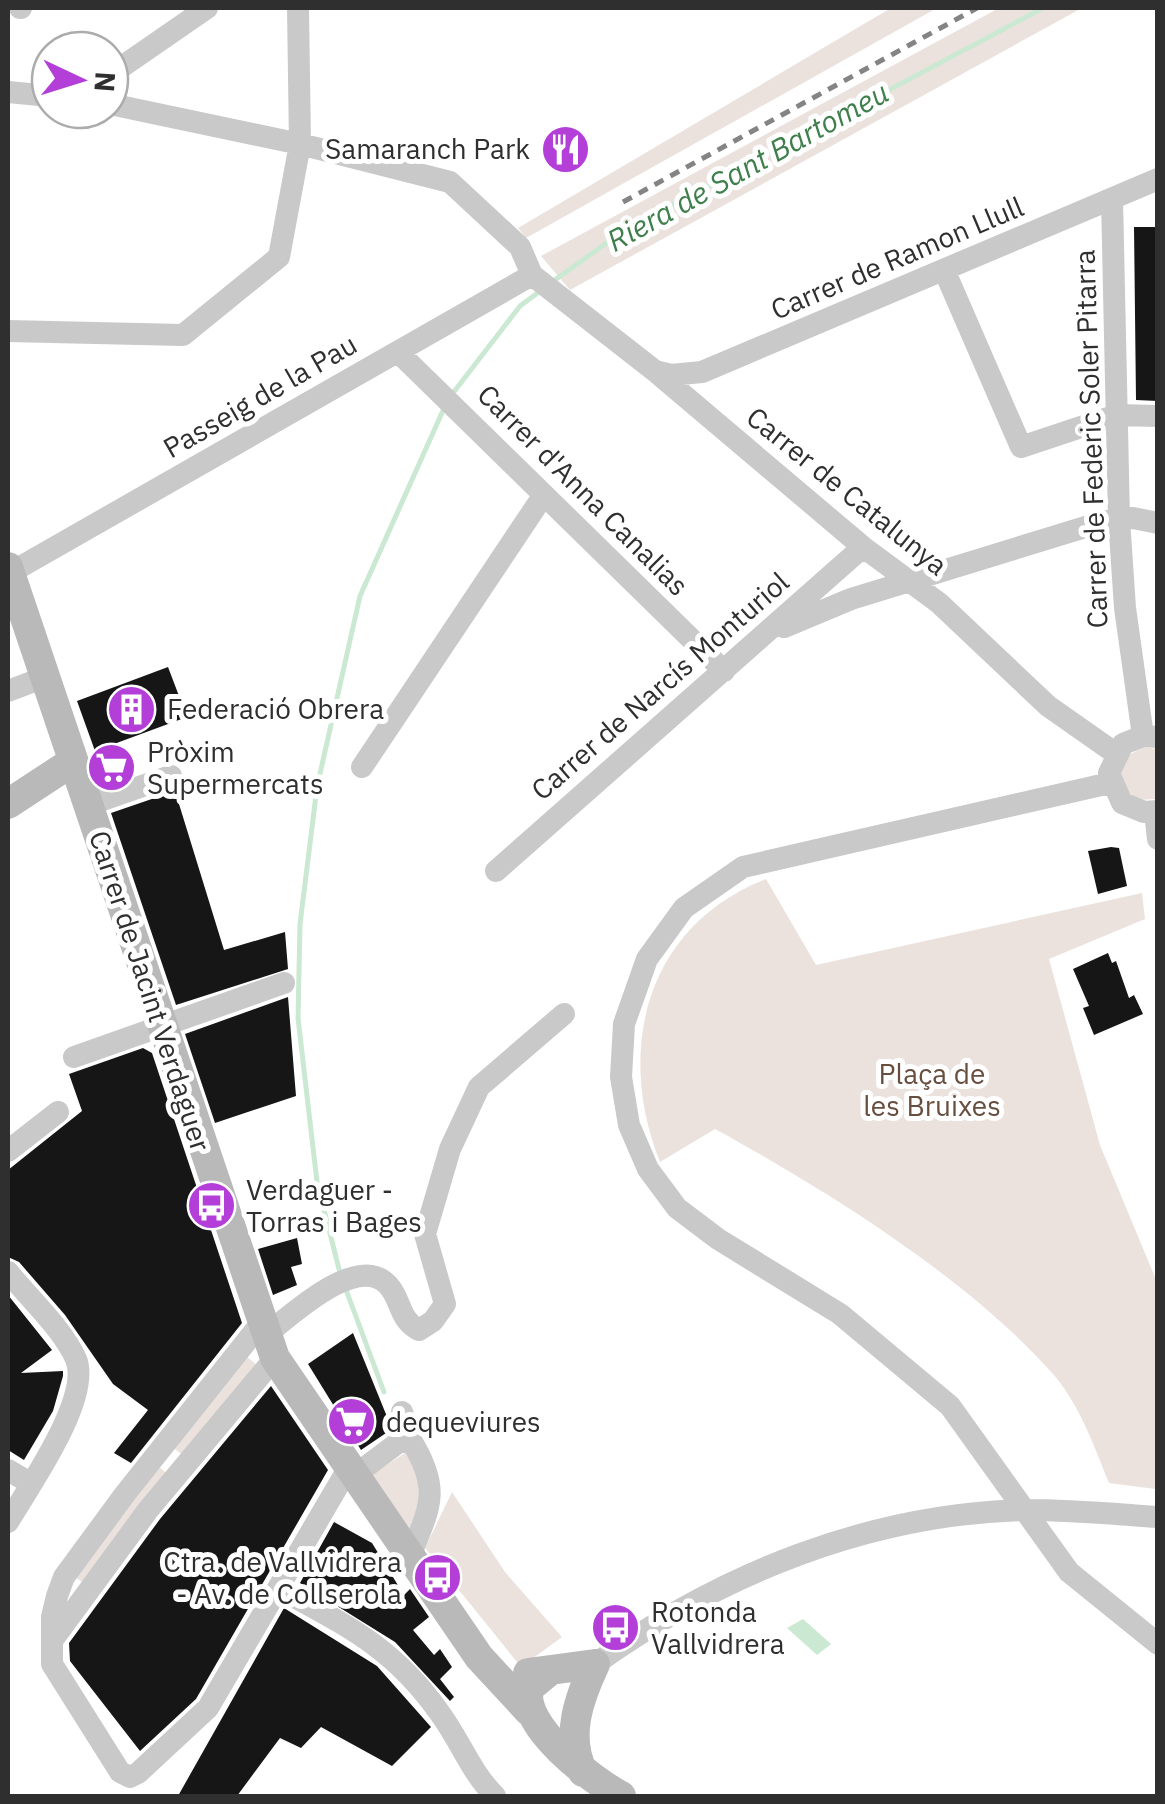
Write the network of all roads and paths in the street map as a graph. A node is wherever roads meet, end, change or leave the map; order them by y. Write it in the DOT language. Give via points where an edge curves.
graph roads {
  1 [pos="207,8"];
  2 [pos="298,8"];
  3 [pos="130,62"];
  4 [pos="130,108"];
  5 [pos="300,144"];
  6 [pos="1158,179"];
  7 [pos="1112,199"];
  8 [pos="945,272"];
  9 [pos="536,276"];
  10 [pos="8,331"];
  11 [pos="398,352"];
  12 [pos="655,372"];
  13 [pos="1117,415"];
  14 [pos="1158,416"];
  15 [pos="544,496"];
  16 [pos="1119,520"];
  17 [pos="1158,523"];
  18 [pos="864,547"];
  19 [pos="8,571"];
  20 [pos="909,582"];
  21 [pos="764,636"];
  22 [pos="724,671"];
  23 [pos="45,677"];
  24 [pos="8,691"];
  25 [pos="1150,736"];
  26 [pos="1115,753"];
  27 [pos="72,762"];
  28 [pos="362,767"];
  29 [pos="170,776"];
  30 [pos="1110,783"];
  31 [pos="8,804"];
  32 [pos="88,806"];
  33 [pos="1156,811"];
  34 [pos="1158,839"];
  35 [pos="496,870"];
  36 [pos="284,983"];
  37 [pos="564,1014"];
  38 [pos="161,1026"];
  39 [pos="74,1056"];
  40 [pos="58,1112"];
  41 [pos="8,1151"];
  42 [pos="8,1272"];
  43 [pos="267,1339"];
  44 [pos="402,1412"];
  45 [pos="412,1442"];
  46 [pos="160,1450"];
  47 [pos="183,1468"];
  48 [pos="8,1470"];
  49 [pos="352,1471"];
  50 [pos="30,1483"];
  51 [pos="1028,1510"];
  52 [pos="1158,1516"];
  53 [pos="8,1522"];
  54 [pos="410,1556"];
  55 [pos="64,1577"];
  56 [pos="280,1589"];
  57 [pos="80,1598"];
  58 [pos="1158,1644"];
  59 [pos="50,1646"];
  60 [pos="478,1657"];
  61 [pos="595,1664"];
  62 [pos="549,1673"];
  63 [pos="578,1703"];
  64 [pos="531,1714"];
  65 [pos="585,1775"];
  66 [pos="495,1796"];
  67 [pos="621,1796"];
  1 -- 3 [label="street"];
  2 -- 5 [label="street"];
  4 -- 5 [label="street, Carrer de Catalunya"];
  5 -- 9 [label="street, Carrer de Catalunya" via="450,182 520,247"];
  5 -- 10 [label="street" via="279,257 183,335"];
  6 -- 7 [label="street, Carrer de Ramon Llull"];
  7 -- 8 [label="street, Carrer de Ramon Llull"];
  7 -- 13 [label="street, Carrer de Federic Soler Pitarra"];
  8 -- 12 [label="street, Carrer de Ramon Llull" via="702,372"];
  8 -- 13 [label="street" via="1021,447"];
  9 -- 11 [label="street, Passeig de la Pau"];
  9 -- 12 [label="street, Carrer de Catalunya"];
  11 -- 15 [label="street, Carrer d'Anna Canalias"];
  11 -- 19 [label="street, Passeig de la Pau"];
  12 -- 18 [label="street, Carrer de Catalunya"];
  13 -- 14 [label="street"];
  13 -- 16 [label="street, Carrer de Federic Soler Pitarra"];
  15 -- 22 [label="street, Carrer d'Anna Canalias"];
  15 -- 28 [label="street"];
  16 -- 17 [label="street"];
  16 -- 20 [label="street"];
  16 -- 25 [label="street, Carrer de Federic Soler Pitarra" via="1125,608"];
  18 -- 20 [label="street, Carrer de Catalunya"];
  18 -- 21 [label="street, Carrer de Narcís Monturiol"];
  19 -- 23 [label="main road, Carrer de Jacint Verdaguer"];
  20 -- 21 [label="street"];
  20 -- 26 [label="street, Carrer de Catalunya" via="1048,706"];
  21 -- 22 [label="street, Carrer de Narcís Monturiol"];
  22 -- 35 [label="street, Carrer de Narcís Monturiol"];
  23 -- 24 [label="street"];
  23 -- 27 [label="main road, Carrer de Jacint Verdaguer"];
  25 -- 26 [label="street"];
  26 -- 30 [label="street"];
  27 -- 31 [label="main road"];
  27 -- 32 [label="main road, Carrer de Jacint Verdaguer"];
  29 -- 32 [label="street"];
  30 -- 33 [label="street" via="1132,809"];
  30 -- 51 [label="street" via="743,867 684,908 646,959 624,1024 620,1077 629,1125 648,1169 677,1208 840,1314 936,1394"];
  32 -- 38 [label="main road, Carrer de Jacint Verdaguer"];
  33 -- 34 [label="street"];
  36 -- 38 [label="street"];
  37 -- 43 [label="street" via="479,1087 450,1149 424,1234 445,1304 434,1321 419,1330 407,1324 389,1286 372,1274 354,1274"];
  38 -- 39 [label="street"];
  38 -- 43 [label="main road, Carrer de Jacint Verdaguer"];
  40 -- 41 [label="street"];
  42 -- 50 [label="street" via="79,1368 69,1416"];
  43 -- 46 [label="street"];
  43 -- 47 [label="street"];
  43 -- 49 [label="main road, Carrer de Jacint Verdaguer"];
  44 -- 45 [label="street"];
  45 -- 49 [label="street" via="399,1442"];
  45 -- 54 [label="street" via="433,1497"];
  46 -- 47 [label="street"];
  46 -- 55 [label="street"];
  47 -- 57 [label="street"];
  48 -- 50 [label="street"];
  49 -- 54 [label="main road, Carrer de Jacint Verdaguer"];
  49 -- 56 [label="street"];
  50 -- 53 [label="street"];
  51 -- 52 [label="street"];
  51 -- 58 [label="street" via="1069,1572"];
  51 -- 61 [label="street" via="907,1526 797,1554 714,1589"];
  54 -- 60 [label="main road, Carrer de Jacint Verdaguer"];
  55 -- 57 [label="street"];
  55 -- 59 [label="street"];
  56 -- 59 [label="street" via="208,1708 130,1777 120,1772 58,1678"];
  56 -- 66 [label="street" via="392,1655 440,1712"];
  57 -- 59 [label="street"];
  60 -- 62 [label="main road" via="506,1670"];
  60 -- 64 [label="main road, Carrer de Jacint Verdaguer"];
  61 -- 62 [label="main road"];
  61 -- 63 [label="main road"];
  62 -- 63 [label="main road" via="574,1684"];
  62 -- 64 [label="main road" via="529,1688"];
  63 -- 64 [label="main road" via="562,1724"];
  63 -- 65 [label="main road" via="575,1747"];
  64 -- 65 [label="main road, Carrer de Jacint Verdaguer"];
  65 -- 67 [label="main road, Carrer de Jacint Verdaguer"];
}
